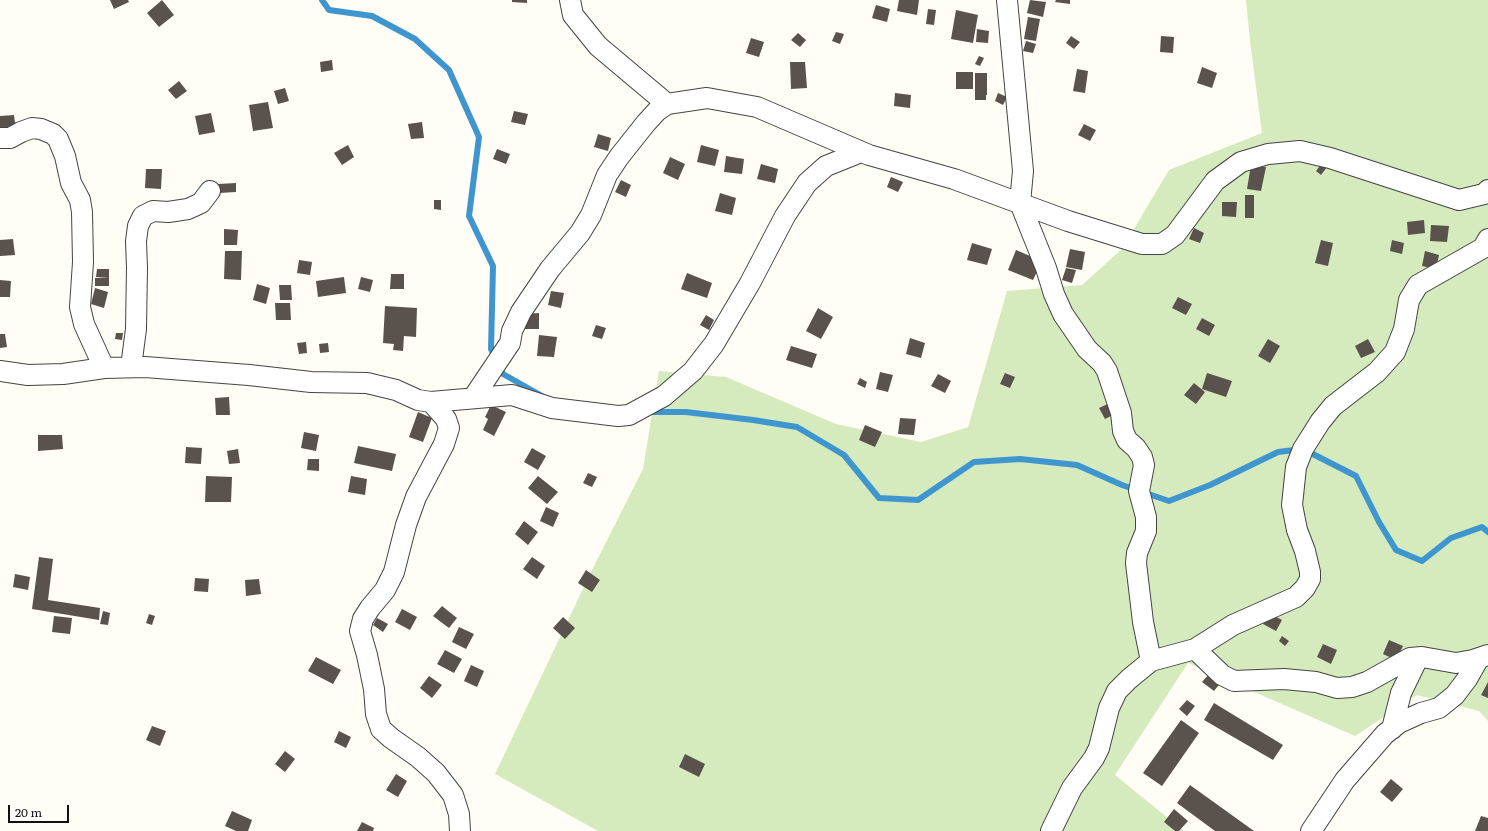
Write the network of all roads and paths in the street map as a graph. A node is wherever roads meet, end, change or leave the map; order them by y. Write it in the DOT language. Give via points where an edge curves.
graph roads {
  1 [pos="570,0"];
  2 [pos="1007,0"];
  3 [pos="667,104"];
  4 [pos="0,138"];
  5 [pos="861,152"];
  6 [pos="1488,190"];
  7 [pos="210,191"];
  8 [pos="1020,203"];
  9 [pos="1488,240"];
  10 [pos="131,367"];
  11 [pos="104,368"];
  12 [pos="0,371"];
  13 [pos="474,398"];
  14 [pos="431,402"];
  15 [pos="1195,649"];
  16 [pos="1483,656"];
  17 [pos="1418,658"];
  18 [pos="1151,661"];
  19 [pos="1392,729"];
  20 [pos="460,831"];
  21 [pos="1051,831"];
  22 [pos="1311,831"];
  1 -- 3 [label="street" via="573,15 598,46"];
  2 -- 8 [label="street" via="1023,171"];
  3 -- 5 [label="street" via="708,98 758,107"];
  3 -- 13 [label="street" via="646,123 607,175 591,215 521,312 512,331 510,343"];
  4 -- 11 [label="street" via="10,138 32,128 53,134 58,139 82,212 83,262 80,307 84,324"];
  5 -- 8 [label="street" via="954,179"];
  5 -- 13 [label="street" via="826,166 807,183 784,216 750,283 714,344 693,371 664,396 630,415 618,416 552,408 512,395"];
  6 -- 8 [label="street" via="1484,194 1459,200 1330,158 1300,151 1268,154 1241,162 1215,181 1175,235 1162,244 1142,244"];
  7 -- 10 [label="street" via="201,203 188,209 153,211 143,216 138,226 136,330"];
  8 -- 18 [label="street" via="1060,307 1087,350 1107,371 1121,413 1123,431 1127,440 1142,457 1144,465 1139,491 1146,517 1146,531 1136,563 1143,622"];
  9 -- 15 [label="street" via="1483,248 1418,285 1410,300 1404,329 1395,352 1377,372 1333,406 1303,449 1296,467 1292,505 1310,572 1310,579 1305,588 1296,597 1233,625"];
  10 -- 11 [label="street"];
  10 -- 14 [label="street" via="310,382 367,383"];
  11 -- 12 [label="street" via="63,374 28,375"];
  13 -- 14 [label="street"];
  14 -- 20 [label="street" via="446,419 449,428 444,444 414,504 394,572 385,590 363,619 360,631 381,729 418,757 453,795 459,814"];
  15 -- 17 [label="street" via="1222,674 1234,681 1284,679 1316,682 1338,688 1367,682 1410,658"];
  15 -- 18 [label="street"];
  16 -- 17 [label="street" via="1456,663"];
  16 -- 19 [label="street" via="1455,695 1439,708 1421,713"];
  17 -- 19 [label="street" via="1401,693"];
  18 -- 21 [label="street" via="1117,690 1109,708 1099,748 1072,788"];
  19 -- 22 [label="street" via="1345,780"];
}
